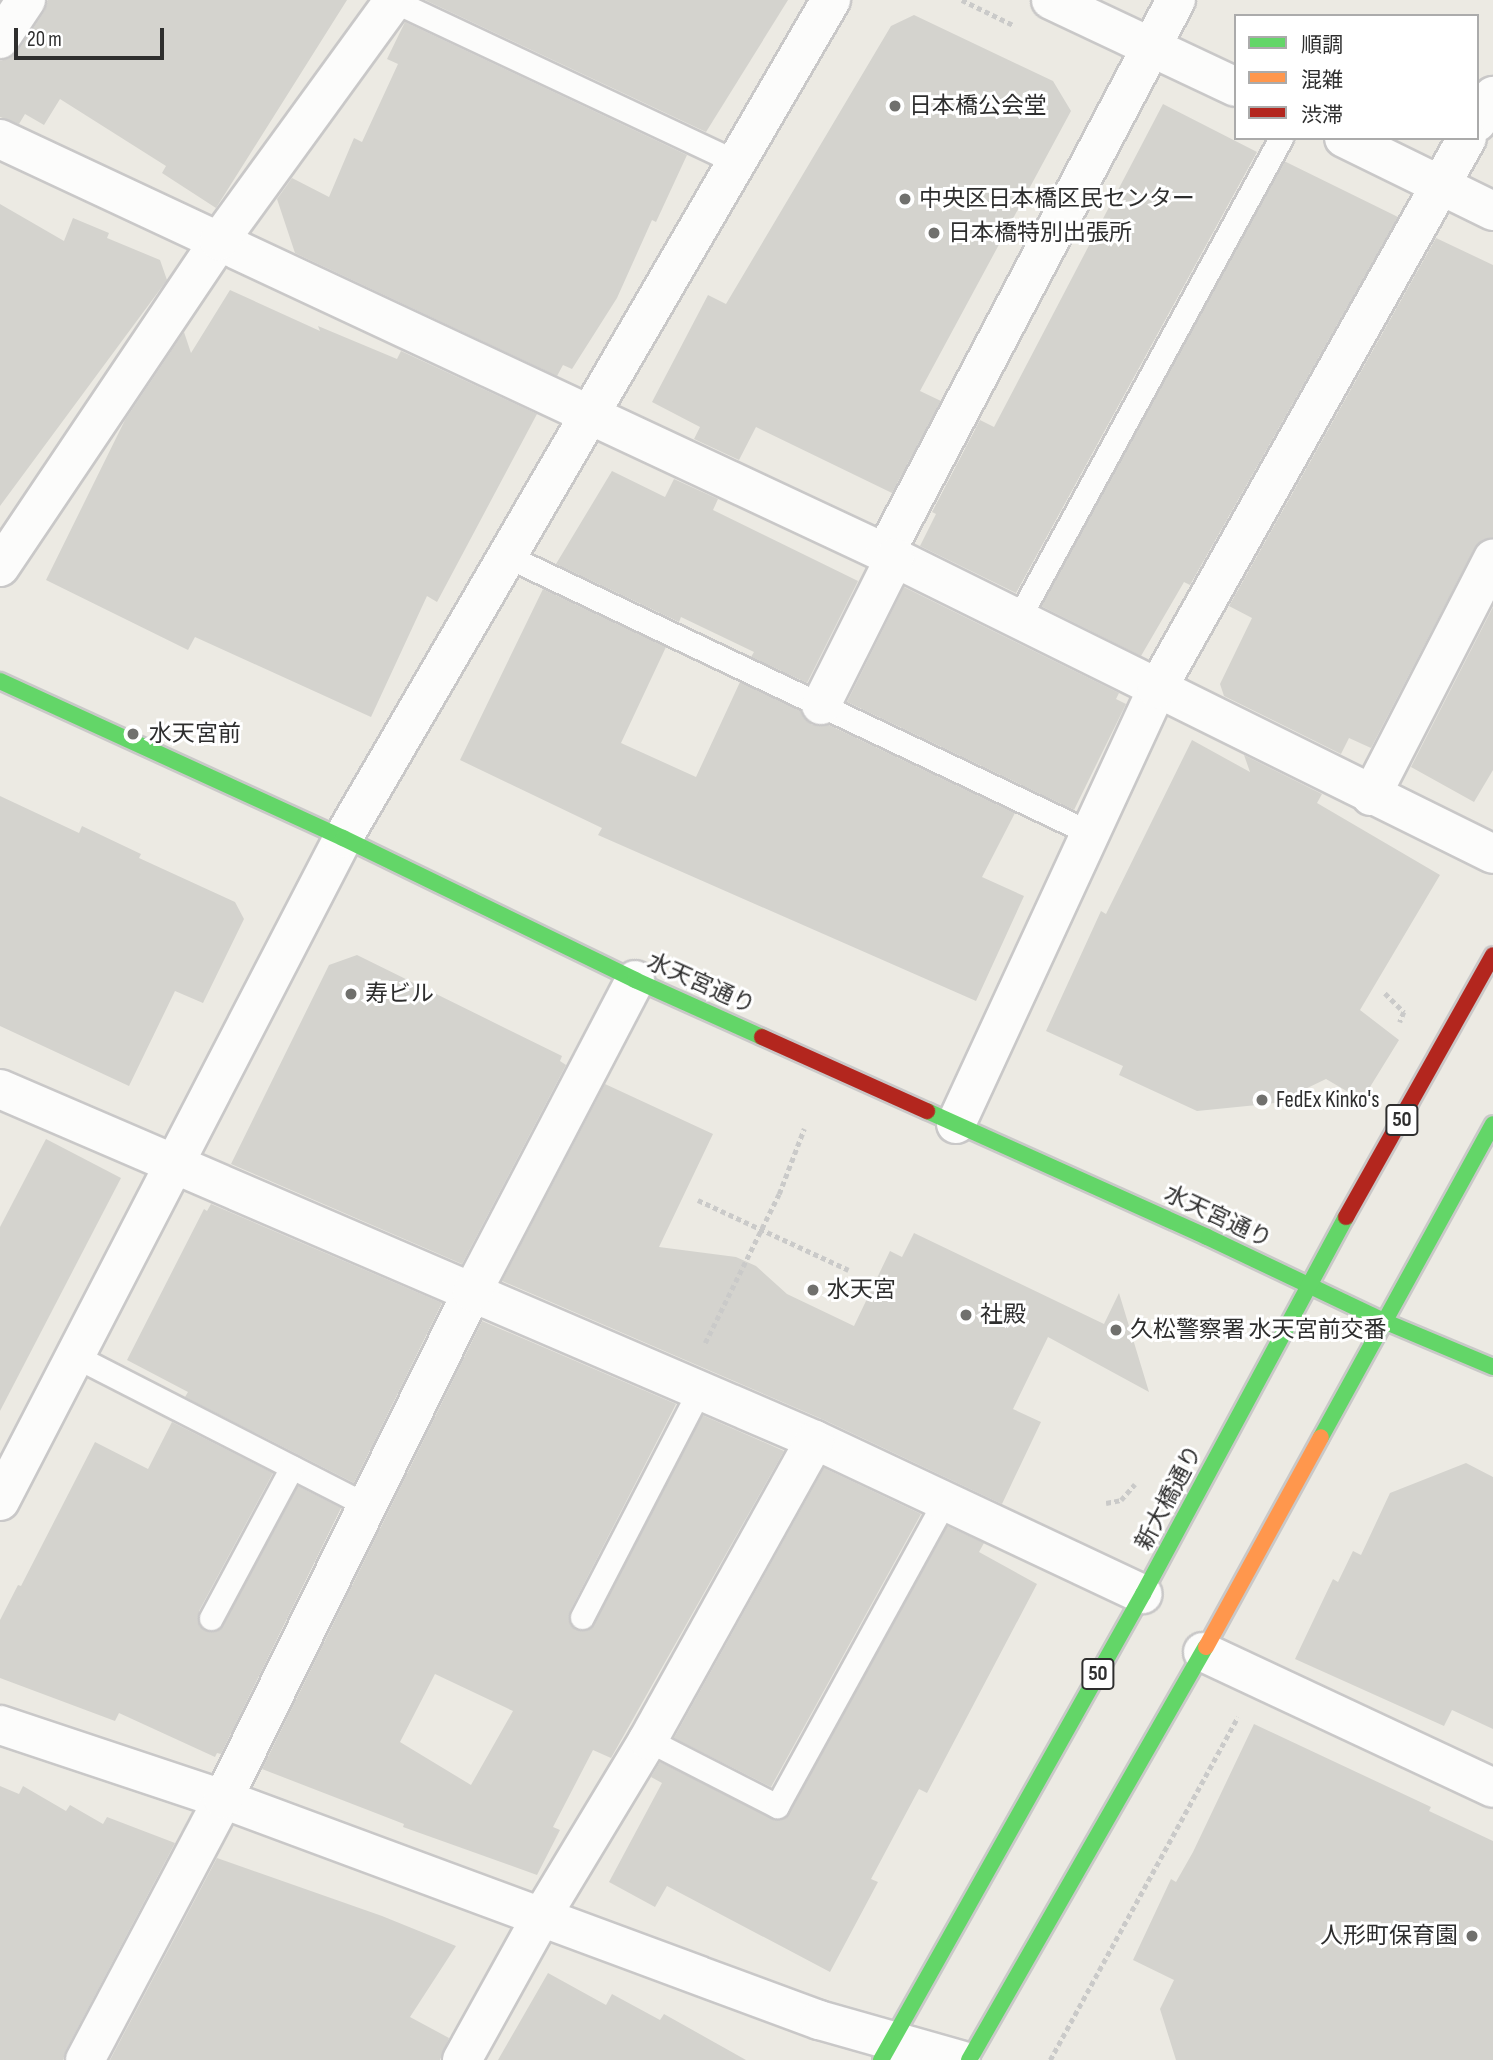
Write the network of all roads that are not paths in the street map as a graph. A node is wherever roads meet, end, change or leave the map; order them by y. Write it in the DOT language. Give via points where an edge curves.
graph roads {
  1 [pos="26,0"];
  2 [pos="394,0"];
  3 [pos="831,0"];
  4 [pos="1051,0"];
  5 [pos="1176,0"];
  6 [pos="0,39"];
  7 [pos="1153,47"];
  8 [pos="1234,86"];
  9 [pos="1493,96"];
  10 [pos="1479,119"];
  11 [pos="0,139"];
  12 [pos="1280,140"];
  13 [pos="1348,140"];
  14 [pos="1466,140"];
  15 [pos="736,162"];
  16 [pos="1440,184"];
  17 [pos="1493,211"];
  18 [pos="219,242"];
  19 [pos="588,415"];
  20 [pos="890,555"];
  21 [pos="506,556"];
  22 [pos="1493,559"];
  23 [pos="0,567"];
  24 [pos="1018,619"];
  25 [pos="0,681"];
  26 [pos="1157,689"];
  27 [pos="821,705"];
  28 [pos="1371,796"];
  29 [pos="1090,834"];
  30 [pos="343,838"];
  31 [pos="1493,854"];
  32 [pos="1493,955"];
  33 [pos="635,980"];
  34 [pos="3,1096"];
  35 [pos="956,1124"];
  36 [pos="1493,1124"];
  37 [pos="175,1163"];
  38 [pos="1309,1284"];
  39 [pos="472,1292"];
  40 [pos="1386,1322"];
  41 [pos="75,1356"];
  42 [pos="1493,1367"];
  43 [pos="699,1391"];
  44 [pos="815,1440"];
  45 [pos="292,1467"];
  46 [pos="0,1501"];
  47 [pos="944,1502"];
  48 [pos="368,1506"];
  49 [pos="1143,1594"];
  50 [pos="582,1617"];
  51 [pos="211,1618"];
  52 [pos="1203,1652"];
  53 [pos="0,1725"];
  54 [pos="648,1740"];
  55 [pos="1493,1788"];
  56 [pos="223,1799"];
  57 [pos="540,1919"];
  58 [pos="887,2050"];
  59 [pos="85,2060"];
  60 [pos="462,2060"];
  61 [pos="960,2060"];
  62 [pos="969,2060"];
  1 -- 6 [label="street"];
  2 -- 15 [label="lane"];
  2 -- 18 [label="street"];
  3 -- 15 [label="street"];
  4 -- 7 [label="street"];
  5 -- 7 [label="street"];
  7 -- 8 [label="street"];
  7 -- 20 [label="street"];
  9 -- 10 [label="street"];
  11 -- 18 [label="street"];
  12 -- 24 [label="lane"];
  13 -- 16 [label="street"];
  14 -- 16 [label="street"];
  15 -- 19 [label="street"];
  16 -- 17 [label="street"];
  16 -- 26 [label="street"];
  18 -- 19 [label="street"];
  18 -- 23 [label="street"];
  19 -- 20 [label="street"];
  19 -- 21 [label="street"];
  20 -- 24 [label="street"];
  20 -- 27 [label="street"];
  21 -- 27 [label="lane"];
  21 -- 30 [label="street"];
  22 -- 28 [label="street"];
  24 -- 26 [label="street"];
  25 -- 30 [label="main road, 水天宮通り"];
  26 -- 28 [label="street"];
  26 -- 29 [label="street"];
  27 -- 29 [label="lane"];
  28 -- 31 [label="street"];
  29 -- 35 [label="street"];
  30 -- 33 [label="main road, 水天宮通り"];
  30 -- 37 [label="street"];
  32 -- 38 [label="main road, 新大橋通り / 50"];
  33 -- 35 [label="main road, 水天宮通り"];
  33 -- 39 [label="street"];
  34 -- 37 [label="street"];
  35 -- 38 [label="main road, 水天宮通り"];
  36 -- 40 [label="main road"];
  37 -- 39 [label="street"];
  37 -- 41 [label="street"];
  38 -- 40 [label="main road, 水天宮通り"];
  38 -- 49 [label="main road, 新大橋通り / 50"];
  39 -- 43 [label="street"];
  39 -- 48 [label="street"];
  40 -- 42 [label="main road, 水天宮通り"];
  40 -- 52 [label="main road"];
  41 -- 45 [label="lane"];
  41 -- 46 [label="street"];
  43 -- 44 [label="street"];
  43 -- 50 [label="lane"];
  44 -- 47 [label="street"];
  44 -- 54 [label="street"];
  45 -- 48 [label="lane"];
  45 -- 51 [label="lane"];
  47 -- 49 [label="street"];
  47 -- 54 [label="lane" via="777,1806"];
  48 -- 56 [label="street"];
  49 -- 58 [label="main road, 新大橋通り / 50"];
  52 -- 55 [label="street"];
  52 -- 62 [label="main road"];
  53 -- 56 [label="street"];
  54 -- 57 [label="street"];
  56 -- 57 [label="street"];
  56 -- 59 [label="street"];
  57 -- 58 [label="street" via="819,2020"];
  57 -- 60 [label="street"];
  58 -- 61 [label="street"];
}
